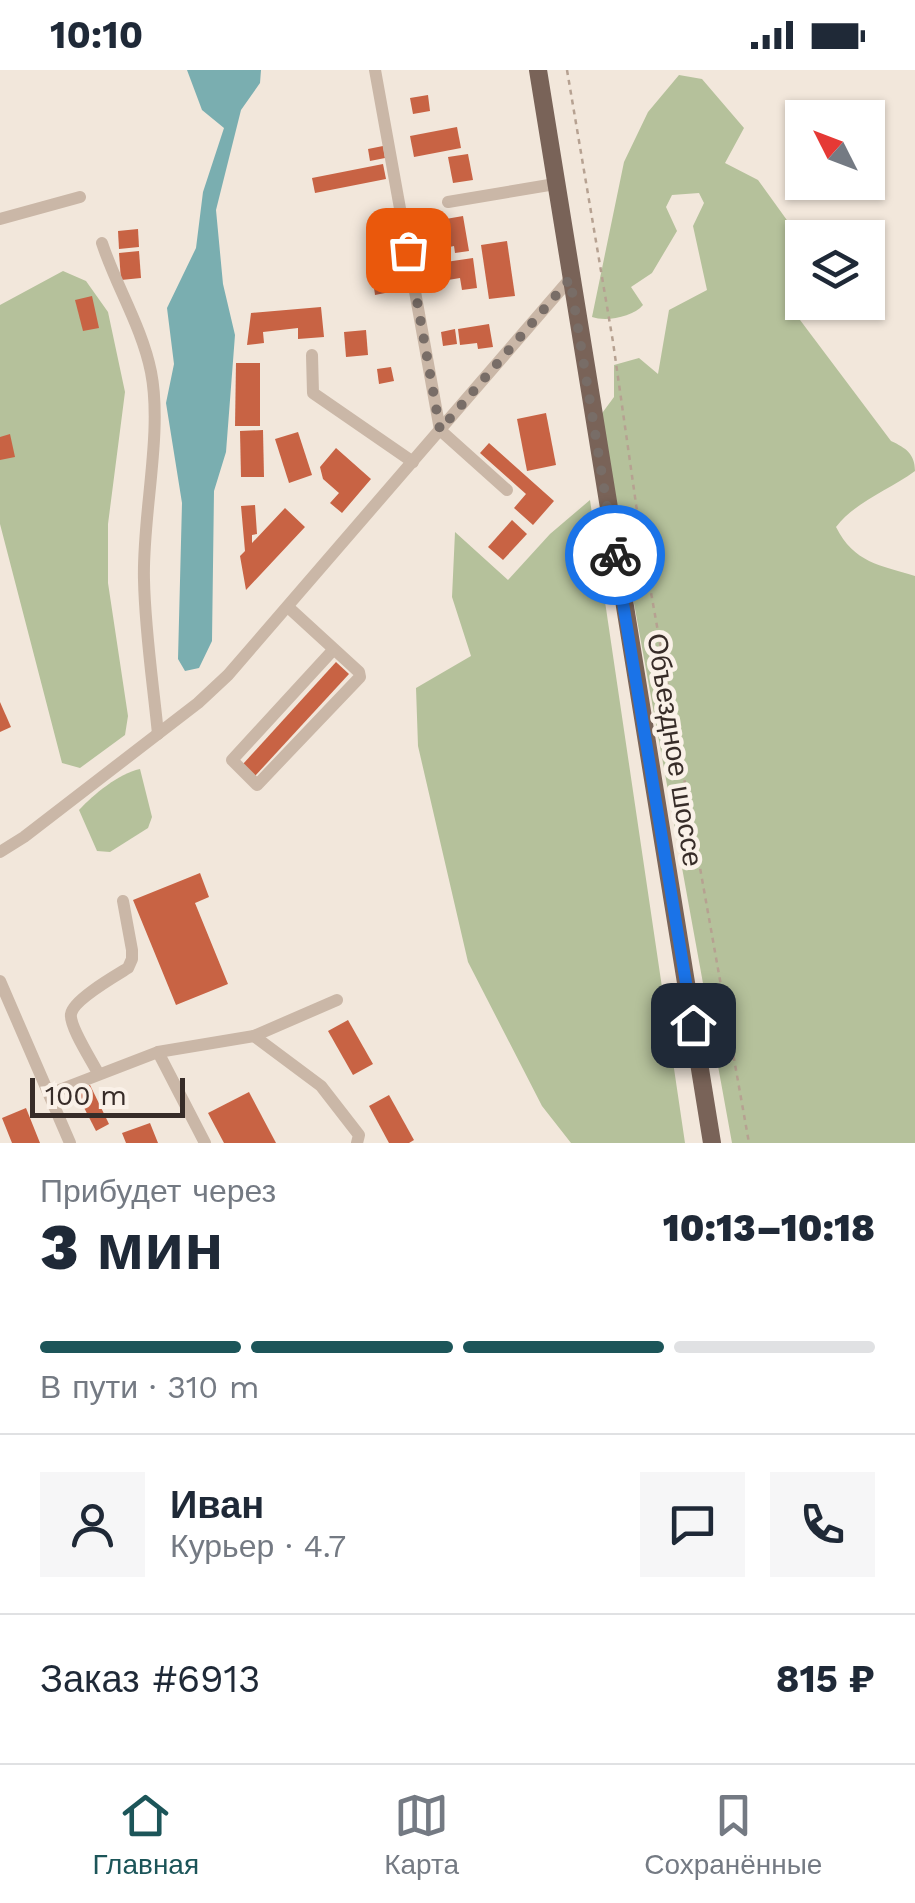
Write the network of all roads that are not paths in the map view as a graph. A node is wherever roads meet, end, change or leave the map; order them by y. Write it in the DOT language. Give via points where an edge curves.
graph roads {
  1 [pos="375,70"];
  2 [pos="538,70"];
  3 [pos="556,184"];
  4 [pos="80,197"];
  5 [pos="448,202"];
  6 [pos="0,219"];
  7 [pos="102,243"];
  8 [pos="570,279"];
  9 [pos="312,354"];
  10 [pos="440,430"];
  11 [pos="412,462"];
  12 [pos="507,490"];
  13 [pos="288,607"];
  14 [pos="334,649"];
  15 [pos="158,734"];
  16 [pos="0,852"];
  17 [pos="123,901"];
  18 [pos="0,981"];
  19 [pos="337,1000"];
  20 [pos="254,1036"];
  21 [pos="158,1052"];
  22 [pos="98,1073"];
  23 [pos="48,1094"];
  24 [pos="70,1143"];
  25 [pos="206,1143"];
  26 [pos="358,1143"];
  27 [pos="712,1143"];
  1 -- 10 [label="street"];
  2 -- 3 [label="main road, Объездное шоссе"];
  3 -- 5 [label="street"];
  3 -- 8 [label="main road, Объездное шоссе"];
  4 -- 6 [label="street"];
  7 -- 15 [label="street" via="151,374 144,579"];
  8 -- 10 [label="street"];
  8 -- 27 [label="main road, Объездное шоссе"];
  9 -- 11 [label="street" via="314,394"];
  10 -- 11 [label="street"];
  10 -- 12 [label="street"];
  11 -- 13 [label="street"];
  13 -- 14 [label="street"];
  13 -- 15 [label="street" via="228,675"];
  14 -- 14 [label="street" via="360,676 256,786 232,760"];
  15 -- 16 [label="street"];
  17 -- 22 [label="street" via="128,968 71,1014"];
  18 -- 23 [label="street"];
  19 -- 20 [label="street"];
  20 -- 21 [label="street"];
  20 -- 26 [label="street" via="321,1086"];
  21 -- 22 [label="street"];
  21 -- 25 [label="street"];
  22 -- 23 [label="street"];
  23 -- 24 [label="street"];
}
